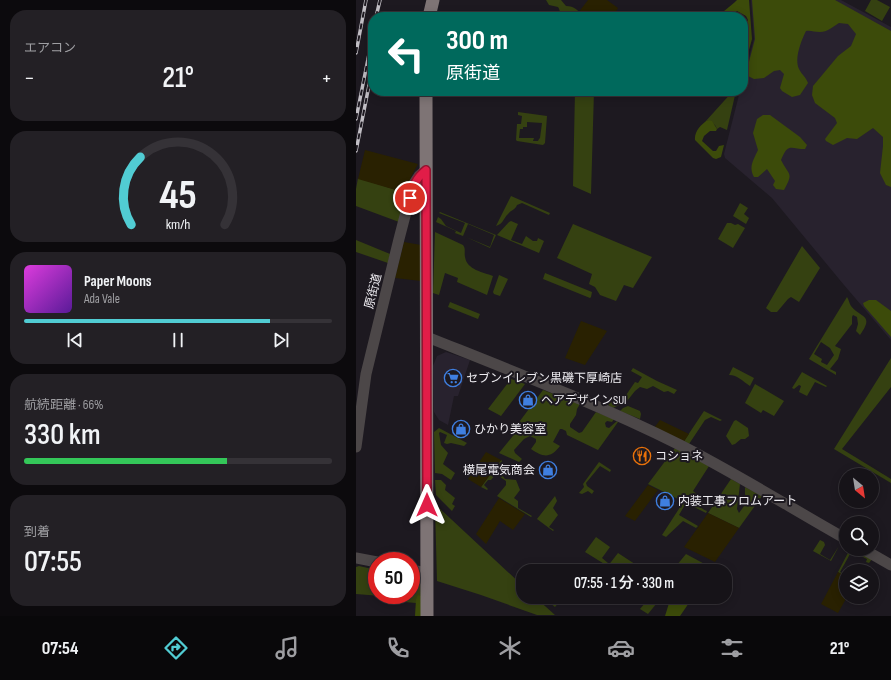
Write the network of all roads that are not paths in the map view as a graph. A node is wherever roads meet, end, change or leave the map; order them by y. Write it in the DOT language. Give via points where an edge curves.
graph roads {
  1 [pos="432,0"];
  2 [pos="430,12"];
  3 [pos="426,96"];
  4 [pos="426,170"];
  5 [pos="427,337"];
  6 [pos="356,447"];
  7 [pos="839,535"];
  8 [pos="875,556"];
  9 [pos="356,558"];
  10 [pos="368,560"];
  11 [pos="891,565"];
  12 [pos="420,572"];
  13 [pos="427,573"];
  14 [pos="427,616"];
  1 -- 2 [label="main road"];
  3 -- 4 [label="main road"];
  4 -- 5 [label="main road"];
  4 -- 6 [label="street, 原街道" via="418,176 413,185 394,259 366,374"];
  5 -- 7 [label="street" via="586,401 674,442 714,462"];
  5 -- 13 [label="main road"];
  8 -- 11 [label="street"];
  9 -- 10 [label="street"];
  12 -- 13 [label="street"];
  13 -- 14 [label="main road"];
}
